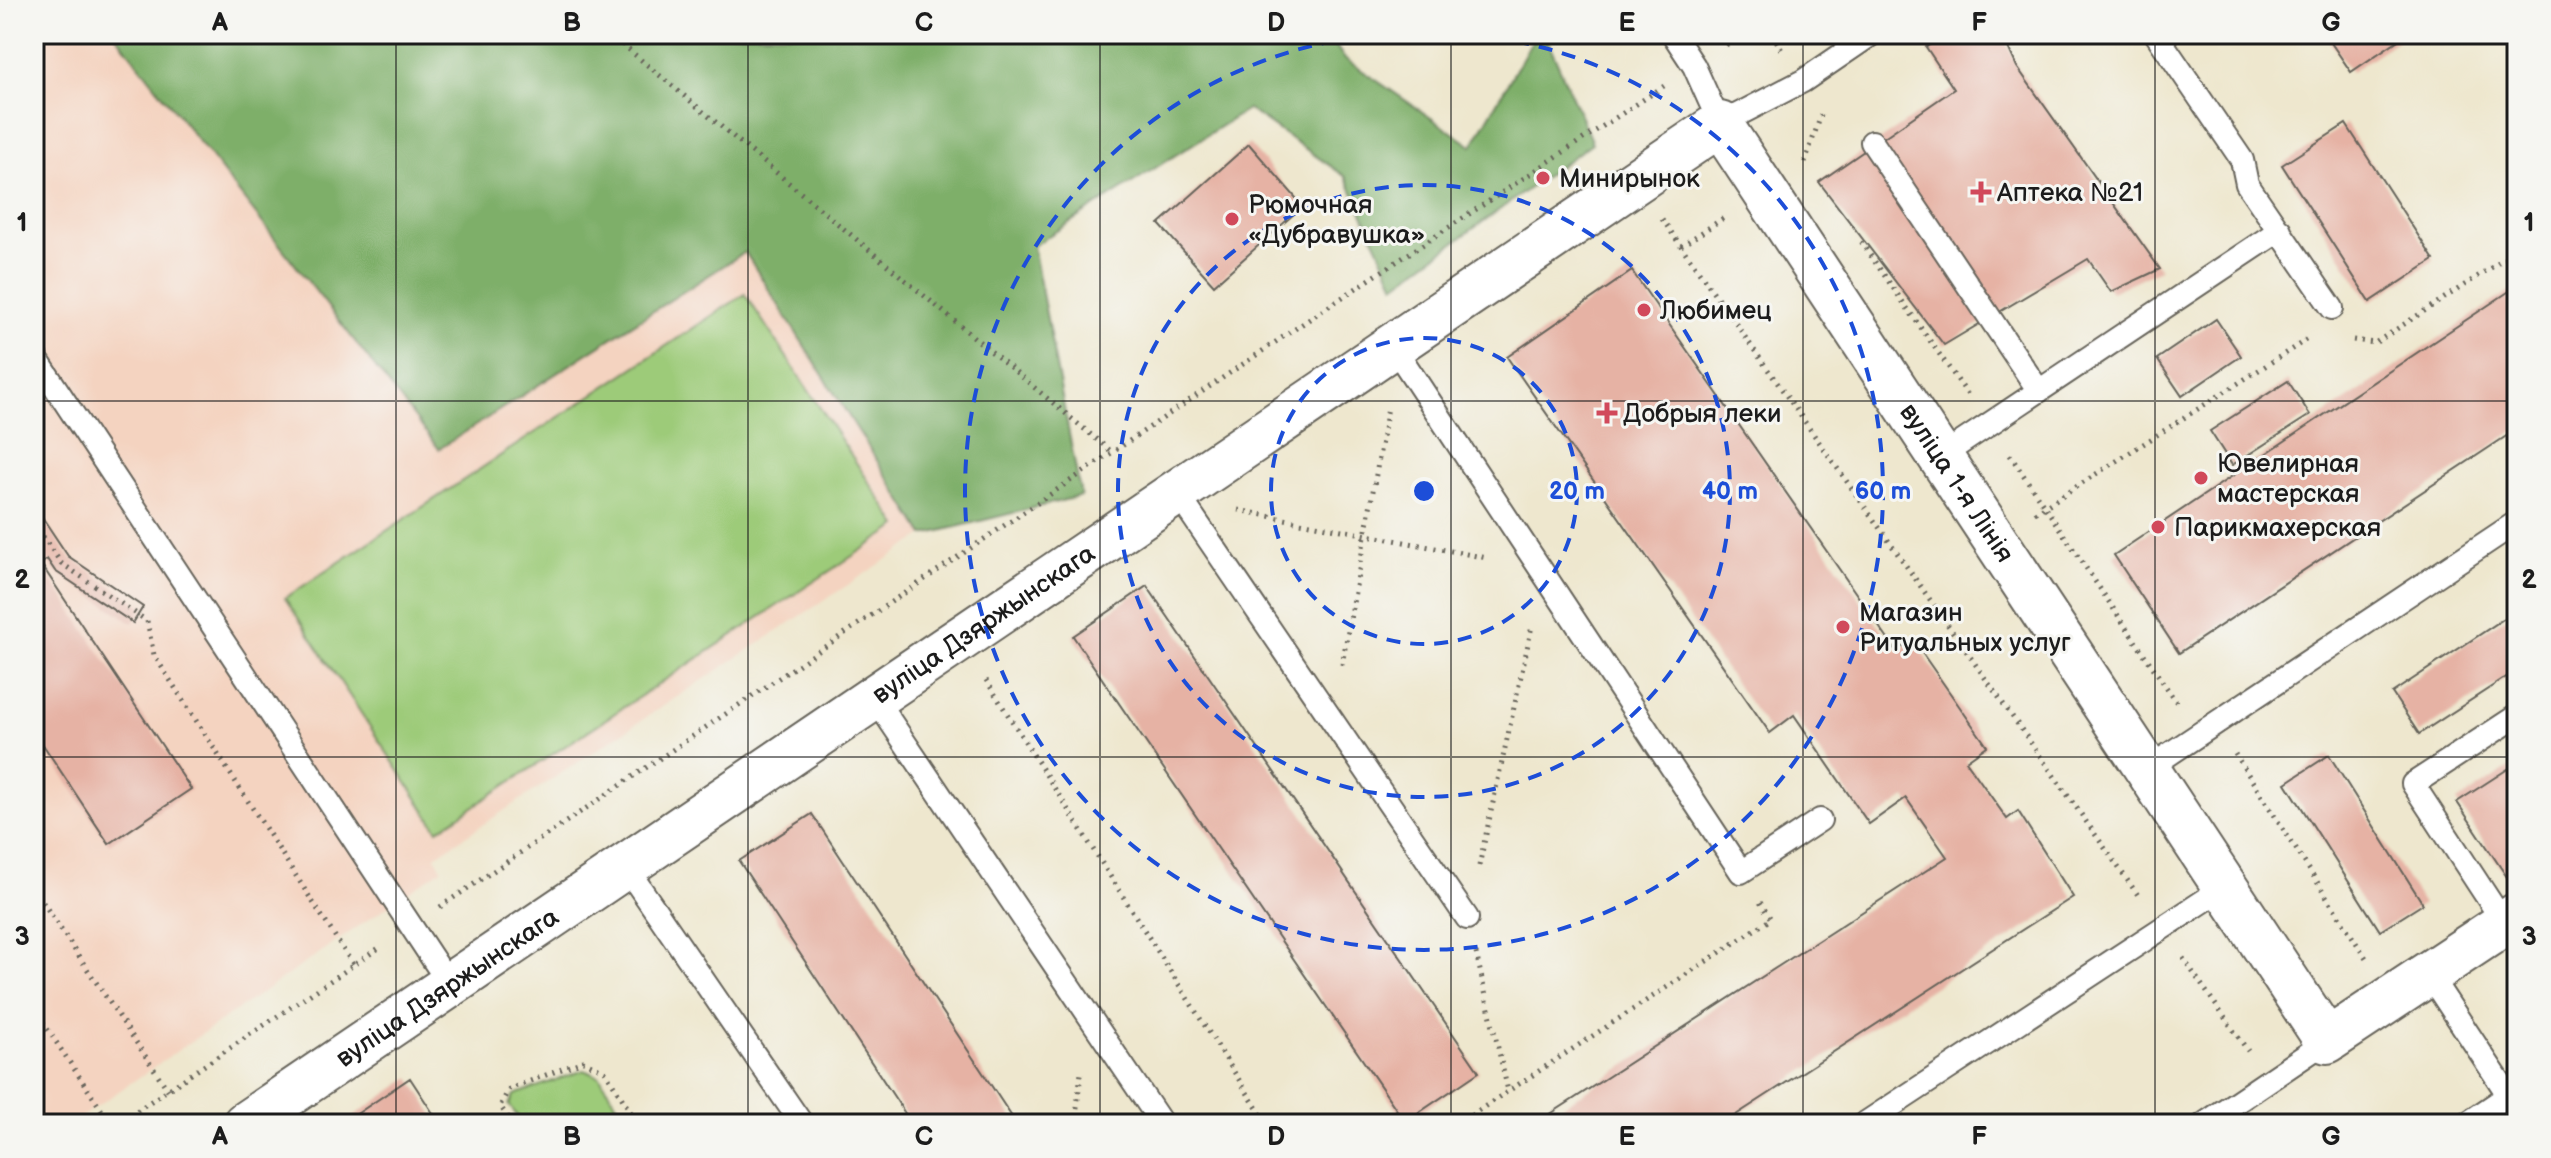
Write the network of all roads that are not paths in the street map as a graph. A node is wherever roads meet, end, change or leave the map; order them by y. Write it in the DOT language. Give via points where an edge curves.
graph roads {
  1 [pos="1673,34"];
  2 [pos="1872,34"];
  3 [pos="2156,34"];
  4 [pos="2513,34"];
  5 [pos="2517,40"];
  6 [pos="1720,124"];
  7 [pos="1872,142"];
  8 [pos="2280,230"];
  9 [pos="2332,308"];
  10 [pos="1393,346"];
  11 [pos="34,355"];
  12 [pos="2039,391"];
  13 [pos="1940,457"];
  14 [pos="1177,493"];
  15 [pos="2517,522"];
  16 [pos="874,697"];
  17 [pos="2517,716"];
  18 [pos="2147,769"];
  19 [pos="1820,820"];
  20 [pos="625,866"];
  21 [pos="2225,887"];
  22 [pos="1467,918"];
  23 [pos="2511,919"];
  24 [pos="2428,973"];
  25 [pos="450,985"];
  26 [pos="2327,1041"];
  27 [pos="2513,1101"];
  28 [pos="2218,1120"];
  29 [pos="245,1124"];
  30 [pos="802,1124"];
  31 [pos="1162,1124"];
  32 [pos="1864,1124"];
  33 [pos="2466,1124"];
  1 -- 6 [label="lane"];
  2 -- 6 [label="lane" via="1803,81"];
  3 -- 8 [label="lane" via="2242,160 2247,184"];
  4 -- 5 [label="lane"];
  6 -- 10 [label="street, вуліца Дзяржынскага"];
  6 -- 13 [label="street, вуліца 1-я Лінія"];
  7 -- 12 [label="lane"];
  8 -- 9 [label="lane"];
  8 -- 12 [label="lane"];
  10 -- 14 [label="street, вуліца Дзяржынскага"];
  10 -- 19 [label="lane" via="1741,872"];
  11 -- 25 [label="lane"];
  12 -- 13 [label="lane"];
  13 -- 18 [label="street, вуліца 1-я Лінія"];
  14 -- 16 [label="street, вуліца Дзяржынскага"];
  14 -- 22 [label="lane"];
  15 -- 18 [label="lane"];
  16 -- 20 [label="street, вуліца Дзяржынскага"];
  16 -- 31 [label="lane"];
  17 -- 23 [label="lane" via="2413,784"];
  18 -- 21 [label="street, вуліца 1-я Лінія"];
  20 -- 25 [label="street, вуліца Дзяржынскага"];
  20 -- 30 [label="lane"];
  21 -- 26 [label="street, вуліца 1-я Лінія"];
  21 -- 32 [label="lane"];
  23 -- 24 [label="street"];
  24 -- 26 [label="street"];
  24 -- 27 [label="lane"];
  25 -- 29 [label="street, вуліца Дзяржынскага"];
  26 -- 28 [label="lane"];
  27 -- 33 [label="lane"];
}
